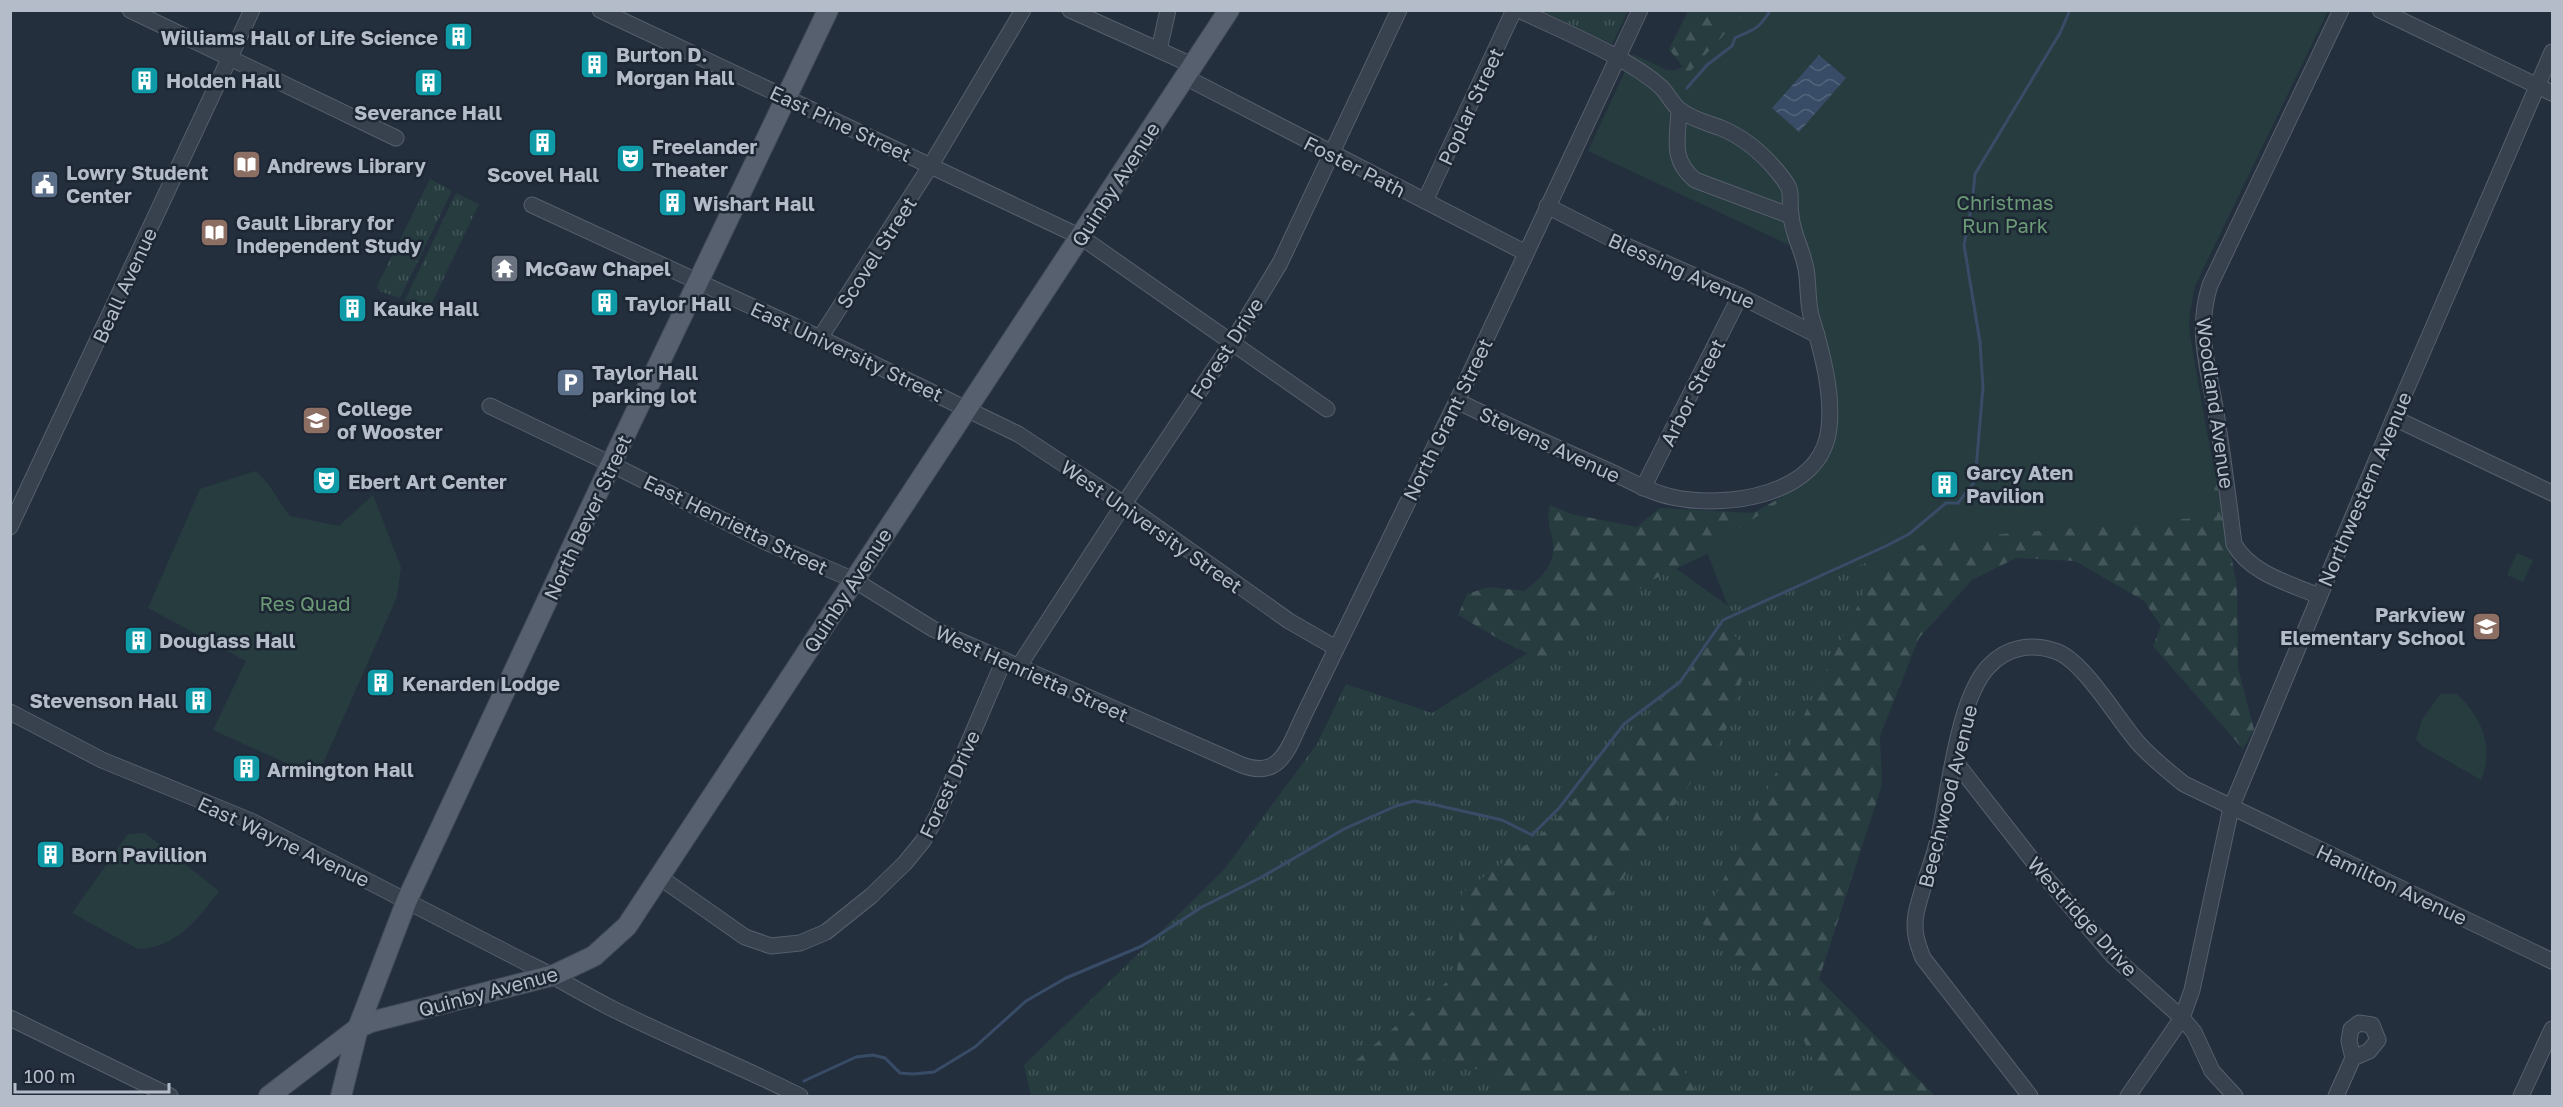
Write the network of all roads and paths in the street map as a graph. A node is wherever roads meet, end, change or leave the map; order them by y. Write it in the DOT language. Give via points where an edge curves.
graph roads {
  1 [pos="130,10"];
  2 [pos="252,10"];
  3 [pos="600,10"];
  4 [pos="828,10"];
  5 [pos="1023,10"];
  6 [pos="1070,10"];
  7 [pos="1168,10"];
  8 [pos="1229,10"];
  9 [pos="1399,10"];
  10 [pos="1514,10"];
  11 [pos="1519,10"];
  12 [pos="1640,10"];
  13 [pos="2341,10"];
  14 [pos="2380,10"];
  15 [pos="1159,50"];
  16 [pos="2553,52"];
  17 [pos="230,58"];
  18 [pos="1617,58"];
  19 [pos="1188,71"];
  20 [pos="2537,85"];
  21 [pos="2553,93"];
  22 [pos="787,99"];
  23 [pos="1679,110"];
  24 [pos="396,138"];
  25 [pos="1332,155"];
  26 [pos="931,165"];
  27 [pos="1425,201"];
  28 [pos="532,204"];
  29 [pos="1547,206"];
  30 [pos="1791,216"];
  31 [pos="1081,237"];
  32 [pos="1526,253"];
  33 [pos="699,282"];
  34 [pos="1740,296"];
  35 [pos="1809,300"];
  36 [pos="1784,318"];
  37 [pos="1817,334"];
  38 [pos="820,338"];
  39 [pos="1233,341"];
  40 [pos="1456,401"];
  41 [pos="489,406"];
  42 [pos="966,408"];
  43 [pos="1327,409"];
  44 [pos="2394,418"];
  45 [pos="611,464"];
  46 [pos="1643,488"];
  47 [pos="2553,493"];
  48 [pos="1124,504"];
  49 [pos="10,527"];
  50 [pos="854,580"];
  51 [pos="2319,596"];
  52 [pos="1335,648"];
  53 [pos="1011,663"];
  54 [pos="10,712"];
  55 [pos="1215,754"];
  56 [pos="1954,760"];
  57 [pos="2231,807"];
  58 [pos="658,876"];
  59 [pos="407,900"];
  60 [pos="2553,961"];
  61 [pos="554,975"];
  62 [pos="2182,1018"];
  63 [pos="12,1024"];
  64 [pos="358,1028"];
  65 [pos="2553,1029"];
  66 [pos="2353,1058"];
  67 [pos="170,1096"];
  68 [pos="268,1096"];
  69 [pos="341,1096"];
  70 [pos="800,1096"];
  71 [pos="2030,1096"];
  72 [pos="2128,1096"];
  73 [pos="2235,1096"];
  74 [pos="2336,1096"];
  75 [pos="2521,1096"];
  1 -- 17 [label="street"];
  2 -- 17 [label="street, Beall Avenue"];
  3 -- 22 [label="street, East Pine Street"];
  4 -- 22 [label="main road, North Bever Street"];
  5 -- 26 [label="street, Scovel Street"];
  6 -- 15 [label="street, Foster Path"];
  7 -- 15 [label="street"];
  8 -- 19 [label="main road, Quinby Avenue"];
  9 -- 25 [label="street, Forest Drive"];
  10 -- 27 [label="street, Poplar Street"];
  11 -- 18 [label="street"];
  12 -- 18 [label="street, North Grant Street"];
  13 -- 51 [label="street, Woodland Avenue" via="2210,285 2203,306 2202,330 2234,544 2241,557 2253,566"];
  14 -- 20 [label="street"];
  15 -- 19 [label="street, Foster Path"];
  16 -- 20 [label="street, Northwestern Avenue"];
  17 -- 24 [label="street"];
  17 -- 49 [label="street, Beall Avenue"];
  18 -- 23 [label="street" via="1660,87"];
  18 -- 29 [label="street, North Grant Street"];
  19 -- 25 [label="street, Foster Path"];
  19 -- 31 [label="main road, Quinby Avenue"];
  20 -- 21 [label="street"];
  20 -- 44 [label="street, Northwestern Avenue"];
  22 -- 26 [label="street, East Pine Street"];
  22 -- 33 [label="main road, North Bever Street"];
  23 -- 30 [label="street, Stevens Avenue" via="1724,129 1764,156 1791,190"];
  23 -- 30 [label="street" via="1677,151 1685,171 1695,180"];
  25 -- 27 [label="street, Foster Path"];
  25 -- 39 [label="street, Forest Drive" via="1280,263"];
  26 -- 31 [label="street, East Pine Street"];
  26 -- 38 [label="street, Scovel Street"];
  27 -- 32 [label="street, Foster Path"];
  28 -- 33 [label="street, East University Street"];
  29 -- 32 [label="street, North Grant Street"];
  29 -- 34 [label="street, Blessing Avenue"];
  30 -- 35 [label="street, Stevens Avenue" via="1806,268"];
  31 -- 39 [label="street, East Pine Street"];
  31 -- 42 [label="main road, Quinby Avenue"];
  32 -- 40 [label="street, North Grant Street"];
  33 -- 38 [label="street, East University Street"];
  33 -- 45 [label="main road, North Bever Street"];
  34 -- 36 [label="street, Blessing Avenue"];
  34 -- 46 [label="street, Arbor Street"];
  35 -- 36 [label="street"];
  35 -- 37 [label="street, Stevens Avenue"];
  36 -- 37 [label="street, Blessing Avenue"];
  37 -- 46 [label="street, Stevens Avenue" via="1829,403 1829,429 1812,466 1781,487 1751,499 1704,502"];
  38 -- 42 [label="street, East University Street"];
  39 -- 43 [label="street, East Pine Street"];
  39 -- 48 [label="street, Forest Drive"];
  40 -- 46 [label="street, Stevens Avenue"];
  40 -- 52 [label="street, North Grant Street"];
  41 -- 45 [label="street, East Henrietta Street"];
  42 -- 48 [label="street, West University Street" via="1018,434"];
  42 -- 50 [label="main road, Quinby Avenue"];
  44 -- 47 [label="street"];
  44 -- 51 [label="street, Northwestern Avenue"];
  45 -- 50 [label="street, East Henrietta Street" via="768,543"];
  45 -- 59 [label="main road, North Bever Street"];
  48 -- 52 [label="street, West University Street" via="1289,621"];
  48 -- 53 [label="street, Forest Drive"];
  50 -- 53 [label="street, West Henrietta Street" via="933,629"];
  50 -- 58 [label="main road, Quinby Avenue"];
  51 -- 57 [label="street, Northwestern Avenue"];
  52 -- 55 [label="street, North Grant Street" via="1280,761 1256,771"];
  53 -- 55 [label="street, West Henrietta Street"];
  53 -- 58 [label="street, Forest Drive" via="923,841 871,896 826,932 800,943 771,946 745,937"];
  54 -- 59 [label="street, East Wayne Avenue" via="102,760 251,821"];
  56 -- 57 [label="street, Beechwood Avenue" via="1967,708 1987,668 2016,648 2049,649 2077,666 2160,764 2184,784"];
  56 -- 62 [label="street, Westridge Drive" via="2113,956"];
  56 -- 71 [label="street, Beechwood Avenue" via="1940,830 1916,914 1915,936 1923,958"];
  57 -- 60 [label="street, Hamilton Avenue"];
  57 -- 62 [label="street, Northwestern Avenue" via="2192,990"];
  58 -- 61 [label="main road, Quinby Avenue" via="627,926 594,956"];
  59 -- 61 [label="street, East Wayne Avenue"];
  59 -- 64 [label="main road, North Bever Street"];
  61 -- 64 [label="main road, Quinby Avenue"];
  61 -- 70 [label="street, East Wayne Avenue" via="606,1005"];
  62 -- 72 [label="street, Northwestern Avenue"];
  62 -- 73 [label="street, Westridge Drive" via="2194,1032 2212,1071"];
  63 -- 67 [label="street"];
  64 -- 68 [label="main road"];
  64 -- 69 [label="main road, North Bever Street"];
  65 -- 75 [label="street"];
  66 -- 74 [label="street"];
}
